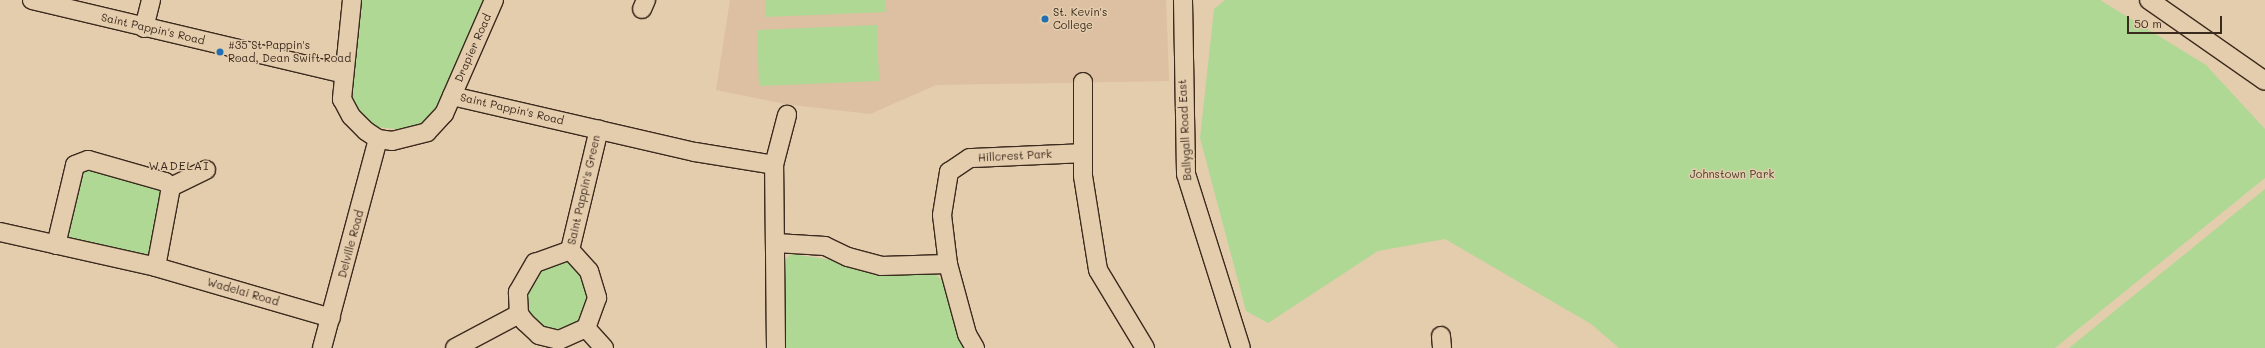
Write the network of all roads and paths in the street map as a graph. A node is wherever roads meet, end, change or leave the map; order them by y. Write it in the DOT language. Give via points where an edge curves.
graph roads {
  1 [pos="32,0"];
  2 [pos="152,0"];
  3 [pos="352,0"];
  4 [pos="494,0"];
  5 [pos="1183,0"];
  6 [pos="2149,0"];
  7 [pos="144,28"];
  8 [pos="342,73"];
  9 [pos="2265,81"];
  10 [pos="1083,82"];
  11 [pos="452,96"];
  12 [pos="787,114"];
  13 [pos="599,129"];
  14 [pos="378,139"];
  15 [pos="1083,153"];
  16 [pos="774,165"];
  17 [pos="206,170"];
  18 [pos="171,187"];
  19 [pos="0,232"];
  20 [pos="776,242"];
  21 [pos="56,245"];
  22 [pos="570,250"];
  23 [pos="948,264"];
  24 [pos="156,267"];
  25 [pos="520,314"];
  26 [pos="330,318"];
  27 [pos="586,328"];
  28 [pos="322,348"];
  29 [pos="455,348"];
  30 [pos="604,348"];
  31 [pos="776,348"];
  32 [pos="975,348"];
  33 [pos="1145,348"];
  34 [pos="1241,348"];
  1 -- 7 [label="street, Saint Pappin's Road"];
  2 -- 7 [label="street"];
  3 -- 8 [label="street"];
  4 -- 11 [label="street, Drapier Road"];
  5 -- 34 [label="street, Ballygall Road East" via="1183,125 1188,187"];
  6 -- 9 [label="street"];
  7 -- 8 [label="street, Saint Pappin's Road"];
  8 -- 14 [label="street" via="342,99 351,116"];
  10 -- 15 [label="street"];
  11 -- 13 [label="street, Saint Pappin's Road"];
  11 -- 14 [label="street, Saint Pappin's Road" via="444,114 427,132 408,140"];
  12 -- 16 [label="street"];
  13 -- 16 [label="street, Saint Pappin's Road" via="695,152"];
  13 -- 22 [label="street, Saint Pappin's Green"];
  14 -- 26 [label="street, Delville Road"];
  15 -- 23 [label="street, Hillcrest Park" via="970,158 959,163 949,172 943,192"];
  15 -- 33 [label="street" via="1089,227 1098,270"];
  16 -- 20 [label="street"];
  17 -- 18 [label="street"];
  18 -- 21 [label="street" via="165,182 88,160 75,165"];
  18 -- 24 [label="street"];
  19 -- 21 [label="street, Wadelai Road"];
  20 -- 23 [label="street" via="825,246 848,257 881,266"];
  20 -- 31 [label="street"];
  21 -- 24 [label="street, Wadelai Road"];
  22 -- 25 [label="street, Saint Pappin's Green" via="535,264 518,292"];
  22 -- 27 [label="street, Saint Pappin's Green" via="589,271 596,286 597,298"];
  23 -- 32 [label="street, Hillcrest Park" via="967,334"];
  24 -- 26 [label="street, Wadelai Road"];
  25 -- 27 [label="street" via="539,335 559,340"];
  25 -- 29 [label="street"];
  26 -- 28 [label="street, Delville Road"];
  27 -- 30 [label="street"];
}
